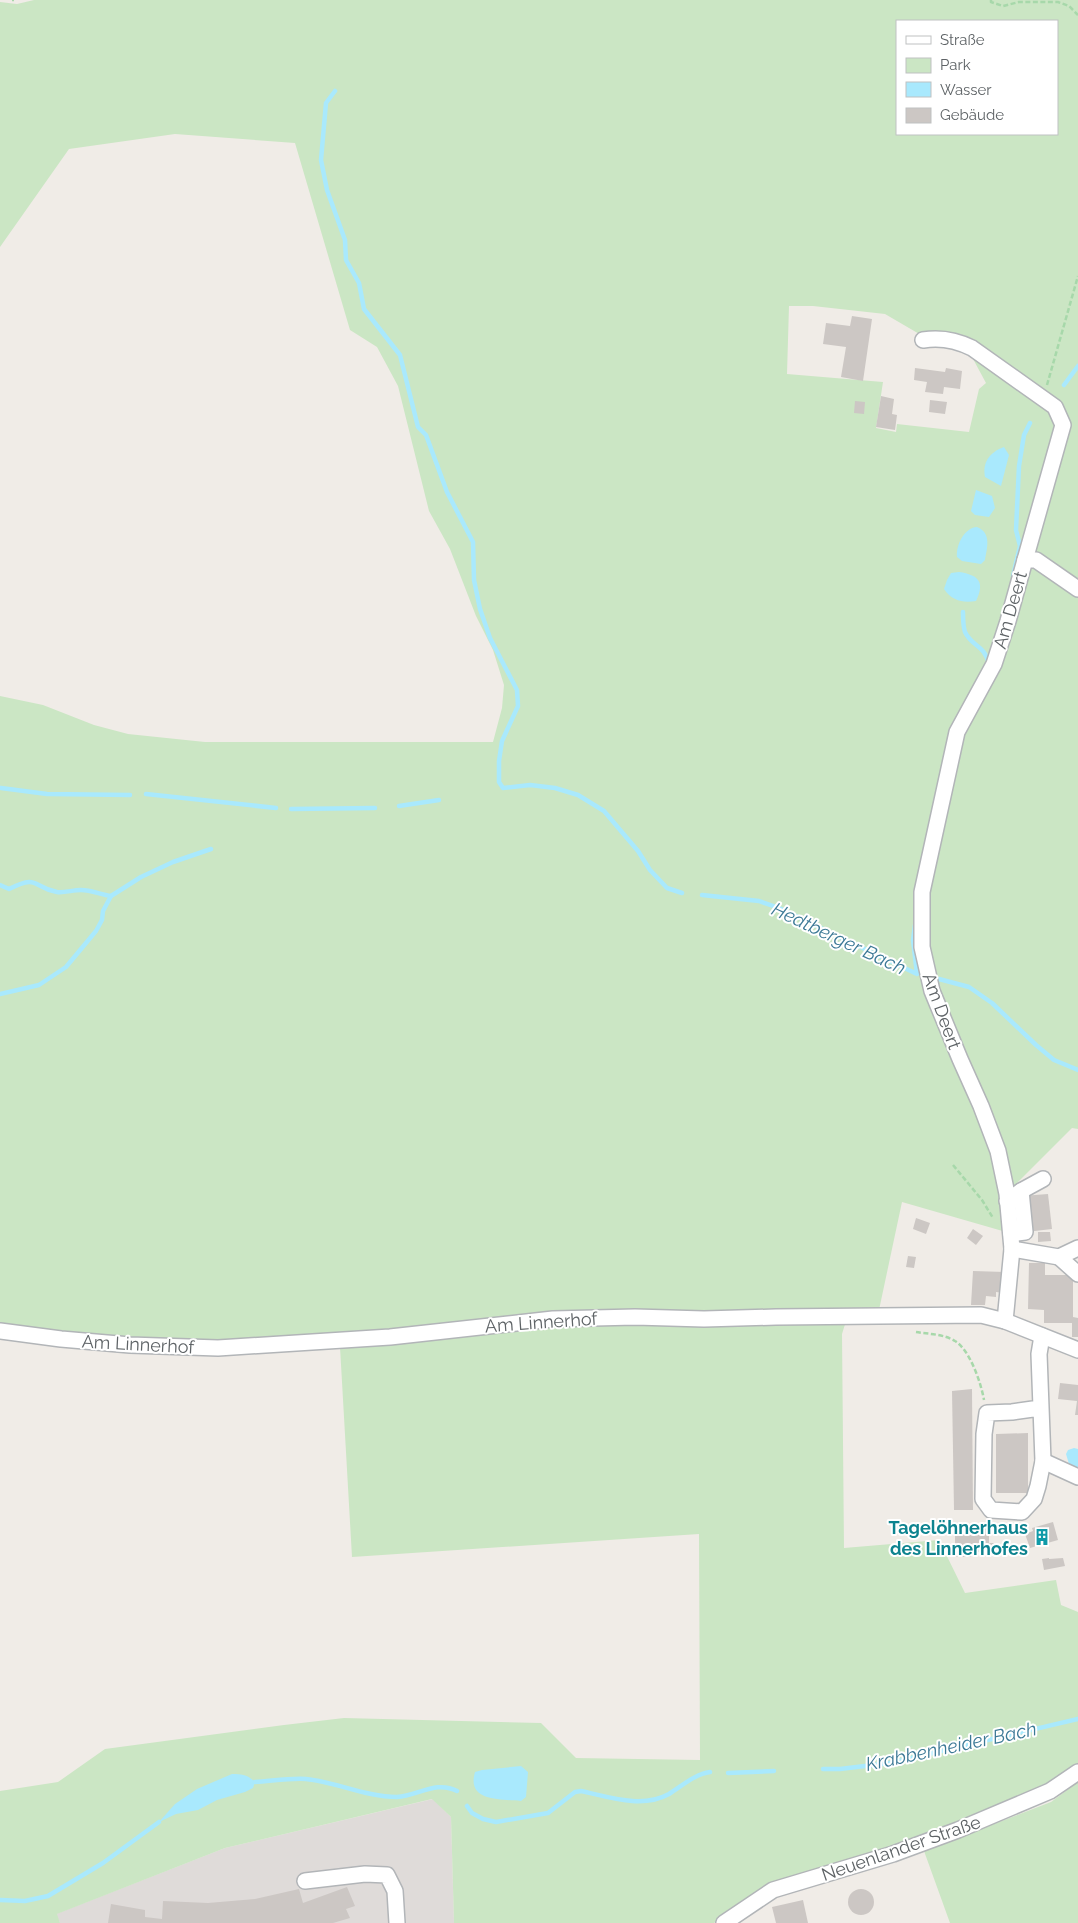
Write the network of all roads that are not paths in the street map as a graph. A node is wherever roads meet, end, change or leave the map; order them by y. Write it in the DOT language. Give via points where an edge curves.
graph roads {
  1 [pos="923,340"];
  2 [pos="1025,560"];
  3 [pos="1078,589"];
  4 [pos="1043,1179"];
  5 [pos="1021,1191"];
  6 [pos="1007,1200"];
  7 [pos="1011,1242"];
  8 [pos="1078,1248"];
  9 [pos="1059,1258"];
  10 [pos="1078,1274"];
  11 [pos="1005,1321"];
  12 [pos="0,1331"];
  13 [pos="1042,1336"];
  14 [pos="1078,1350"];
  15 [pos="1040,1408"];
  16 [pos="1043,1461"];
  17 [pos="1078,1477"];
  18 [pos="1078,1772"];
  19 [pos="305,1881"];
  20 [pos="397,1923"];
  21 [pos="724,1923"];
  1 -- 2 [label="street, Am Deert" via="939,338 961,342 1055,407 1063,425"];
  2 -- 3 [label="street, Am Deert" via="1036,560"];
  2 -- 6 [label="street, Am Deert" via="994,664 957,732 922,892 922,947 932,991 998,1151"];
  4 -- 5 [label="street"];
  5 -- 6 [label="street"];
  5 -- 7 [label="street" via="1025,1232"];
  6 -- 7 [label="street, Am Deert"];
  7 -- 9 [label="street"];
  7 -- 11 [label="street, Am Deert"];
  8 -- 9 [label="street"];
  9 -- 10 [label="street"];
  11 -- 12 [label="street, Am Linnerhof" via="981,1315 554,1319 390,1337 218,1348 62,1340"];
  11 -- 13 [label="street, Am Linnerhof"];
  13 -- 14 [label="street, Am Linnerhof"];
  13 -- 15 [label="street"];
  15 -- 16 [label="street"];
  15 -- 16 [label="street" via="987,1413 983,1499 991,1510 1022,1512 1034,1499"];
  16 -- 17 [label="street"];
  18 -- 21 [label="street, Neuenlander Straße" via="1050,1791 958,1830 773,1890"];
  19 -- 20 [label="street" via="366,1874 387,1875 395,1891"];
}
